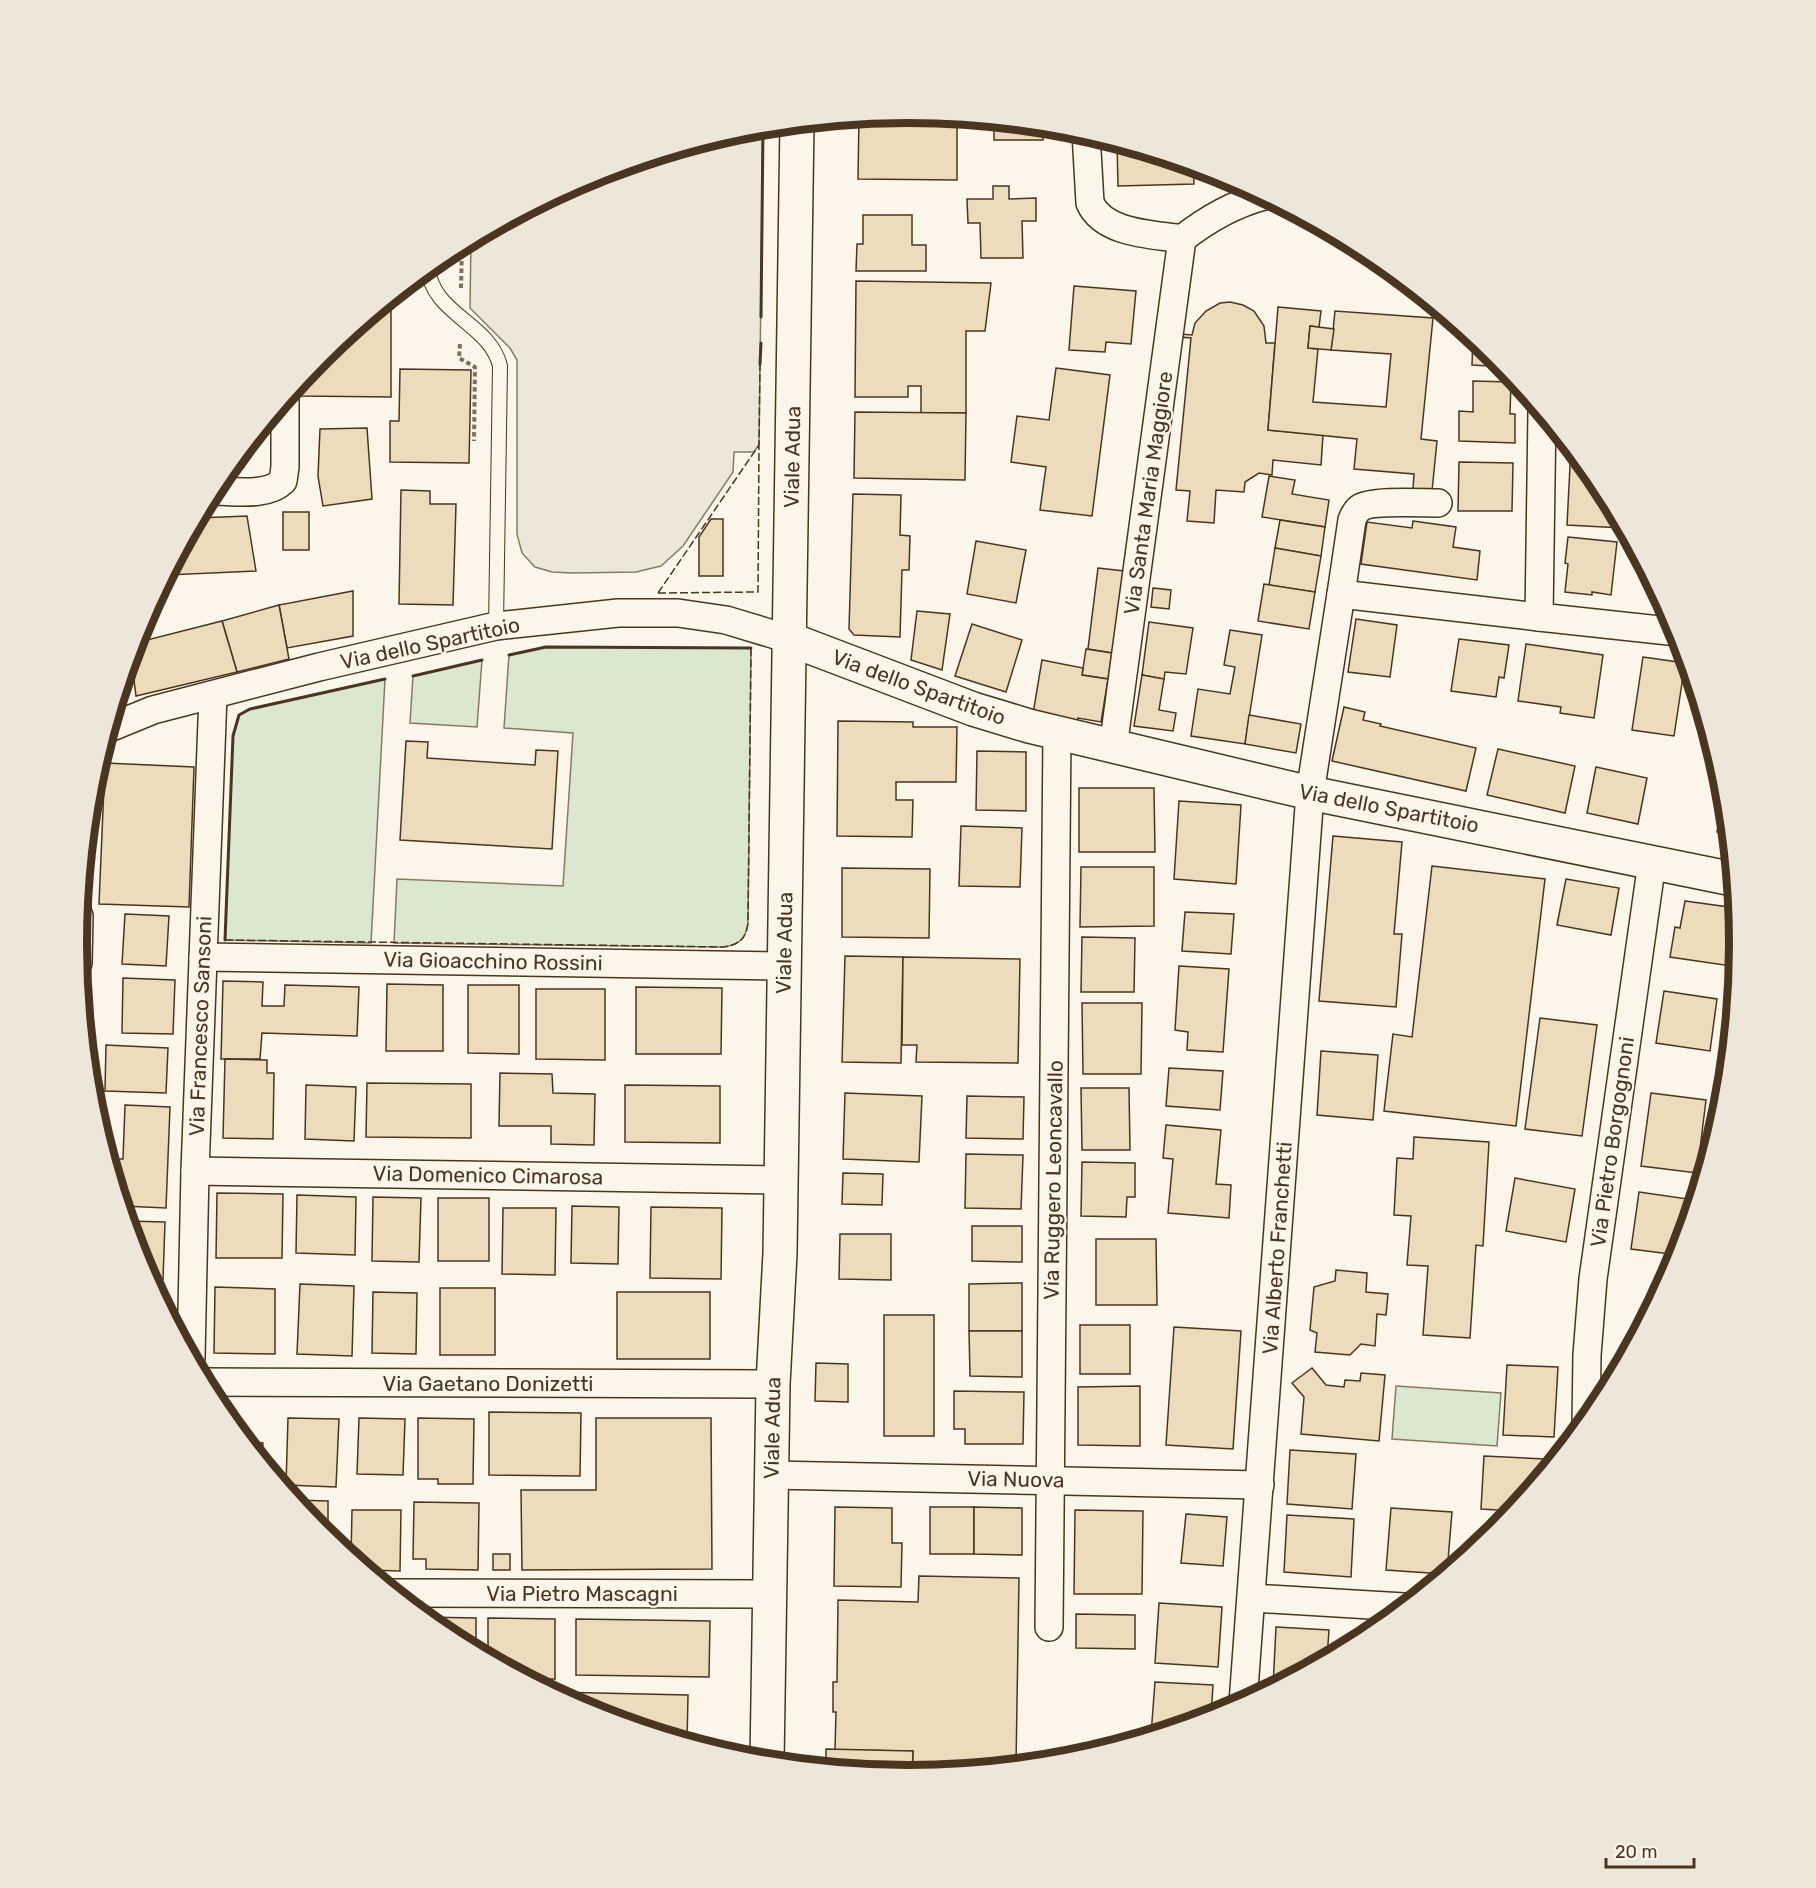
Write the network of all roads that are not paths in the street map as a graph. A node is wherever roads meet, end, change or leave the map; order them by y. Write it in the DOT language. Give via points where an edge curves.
graph roads {
  1 [pos="797,131"];
  2 [pos="1086,143"];
  3 [pos="1254,200"];
  4 [pos="1182,239"];
  5 [pos="430,277"];
  6 [pos="285,410"];
  7 [pos="1542,423"];
  8 [pos="224,490"];
  9 [pos="1438,503"];
  10 [pos="1341,594"];
  11 [pos="1539,616"];
  12 [pos="496,626"];
  13 [pos="1667,631"];
  14 [pos="789,639"];
  15 [pos="213,694"];
  16 [pos="117,725"];
  17 [pos="1057,733"];
  18 [pos="1113,748"];
  19 [pos="1310,793"];
  20 [pos="1652,862"];
  21 [pos="1726,877"];
  22 [pos="203,957"];
  23 [pos="784,966"];
  24 [pos="195,1171"];
  25 [pos="781,1179"];
  26 [pos="191,1343"];
  27 [pos="214,1382"];
  28 [pos="773,1384"];
  29 [pos="1586,1407"];
  30 [pos="771,1476"];
  31 [pos="1050,1480"];
  32 [pos="1260,1485"];
  33 [pos="406,1593"];
  34 [pos="770,1594"];
  35 [pos="1252,1598"];
  36 [pos="1392,1606"];
  37 [pos="1049,1627"];
  38 [pos="1244,1693"];
  39 [pos="767,1752"];
  1 -- 14 [label="main road, Viale Adua"];
  2 -- 4 [label="street" via="1089,203 1094,212 1108,223 1134,231"];
  3 -- 4 [label="street" via="1232,208"];
  4 -- 18 [label="street, Via Santa Maria Maggiore"];
  5 -- 12 [label="lane" via="441,300 492,346 500,366"];
  6 -- 8 [label="street" via="283,481 264,490"];
  7 -- 11 [label="street"];
  9 -- 10 [label="street, Via Alberto Franchetti" via="1379,504 1358,510 1352,520"];
  10 -- 11 [label="street"];
  10 -- 19 [label="street, Via Alberto Franchetti"];
  11 -- 13 [label="street"];
  12 -- 14 [label="street, Via dello Spartitoio" via="655,612 703,615"];
  12 -- 15 [label="street, Via dello Spartitoio"];
  14 -- 17 [label="main road, Via dello Spartitoio" via="982,712"];
  14 -- 23 [label="main road, Viale Adua"];
  15 -- 16 [label="street, Via dello Spartitoio" via="153,710"];
  15 -- 22 [label="street, Via Francesco Sansoni"];
  17 -- 18 [label="main road, Via dello Spartitoio"];
  17 -- 31 [label="street, Via Ruggero Leoncavallo"];
  18 -- 19 [label="main road, Via dello Spartitoio"];
  19 -- 20 [label="main road, Via dello Spartitoio"];
  19 -- 32 [label="street, Via Alberto Franchetti"];
  20 -- 21 [label="main road, Via dello Spartitoio"];
  20 -- 29 [label="street, Via Pietro Borgognoni" via="1593,1279"];
  22 -- 23 [label="street, Via Gioacchino Rossini"];
  22 -- 24 [label="street, Via Francesco Sansoni"];
  23 -- 25 [label="main road, Viale Adua"];
  24 -- 25 [label="street, Via Domenico Cimarosa"];
  24 -- 26 [label="street, Via Francesco Sansoni"];
  25 -- 28 [label="main road, Viale Adua"];
  27 -- 28 [label="street, Via Gaetano Donizetti"];
  28 -- 30 [label="main road, Viale Adua"];
  30 -- 31 [label="street, Via Nuova"];
  30 -- 34 [label="main road, Viale Adua"];
  31 -- 32 [label="street, Via Nuova"];
  31 -- 37 [label="street, Via Ruggero Leoncavallo"];
  32 -- 35 [label="street, Via Alberto Franchetti"];
  33 -- 34 [label="street, Via Pietro Mascagni"];
  34 -- 39 [label="main road, Viale Adua"];
  35 -- 36 [label="street"];
  35 -- 38 [label="street, Via Alberto Franchetti"];
}
